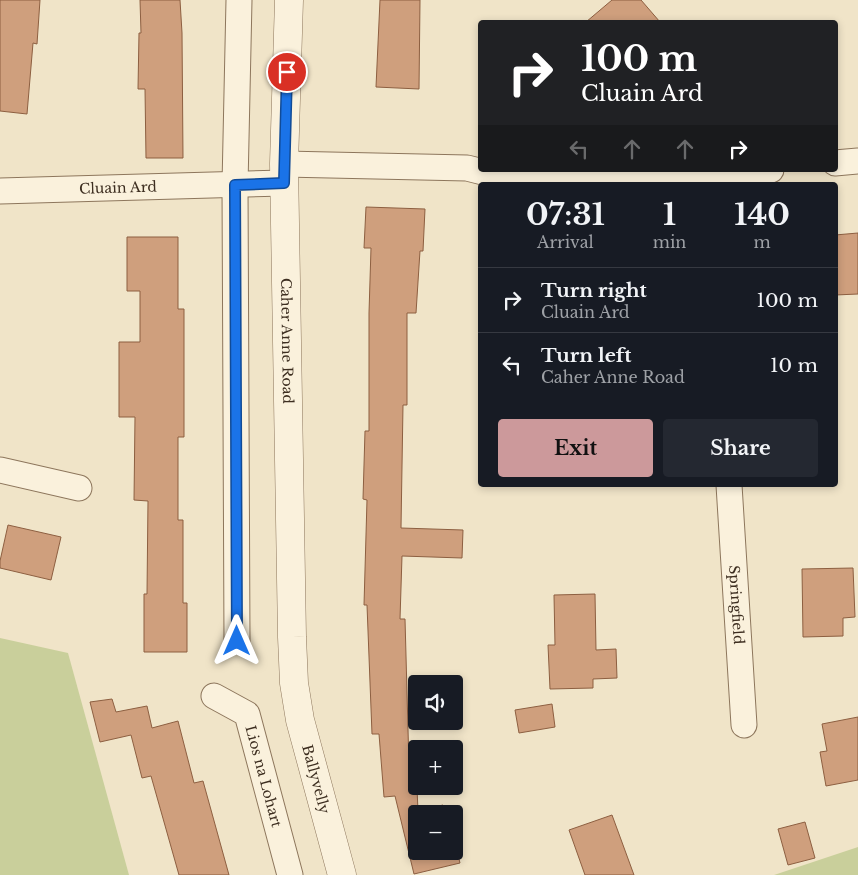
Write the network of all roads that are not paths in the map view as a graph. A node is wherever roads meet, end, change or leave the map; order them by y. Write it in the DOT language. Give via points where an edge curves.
graph roads {
  1 [pos="239,0"];
  2 [pos="290,0"];
  3 [pos="858,161"];
  4 [pos="838,163"];
  5 [pos="478,171"];
  6 [pos="483,172"];
  7 [pos="759,172"];
  8 [pos="284,174"];
  9 [pos="711,180"];
  10 [pos="523,182"];
  11 [pos="621,182"];
  12 [pos="235,185"];
  13 [pos="0,191"];
  14 [pos="0,470"];
  15 [pos="729,487"];
  16 [pos="79,488"];
  17 [pos="237,641"];
  18 [pos="294,683"];
  19 [pos="214,696"];
  20 [pos="744,725"];
  21 [pos="290,875"];
  22 [pos="342,875"];
  1 -- 12 [label="street"];
  2 -- 8 [label="street, Caher Anne Road"];
  3 -- 4 [label="street"];
  5 -- 8 [label="street, Cluain Ard" via="467,168"];
  6 -- 10 [label="street, Cluain Ard"];
  7 -- 9 [label="street, Cluain Ard"];
  8 -- 12 [label="street, Cluain Ard"];
  8 -- 18 [label="street, Caher Anne Road"];
  9 -- 11 [label="street, Cluain Ard"];
  12 -- 13 [label="street, Cluain Ard"];
  12 -- 17 [label="street"];
  14 -- 16 [label="street"];
  15 -- 20 [label="street, Springfield"];
  18 -- 22 [label="street, Ballyvelly" via="302,729"];
  19 -- 21 [label="street, Lios na Lohart" via="247,714"];
}
